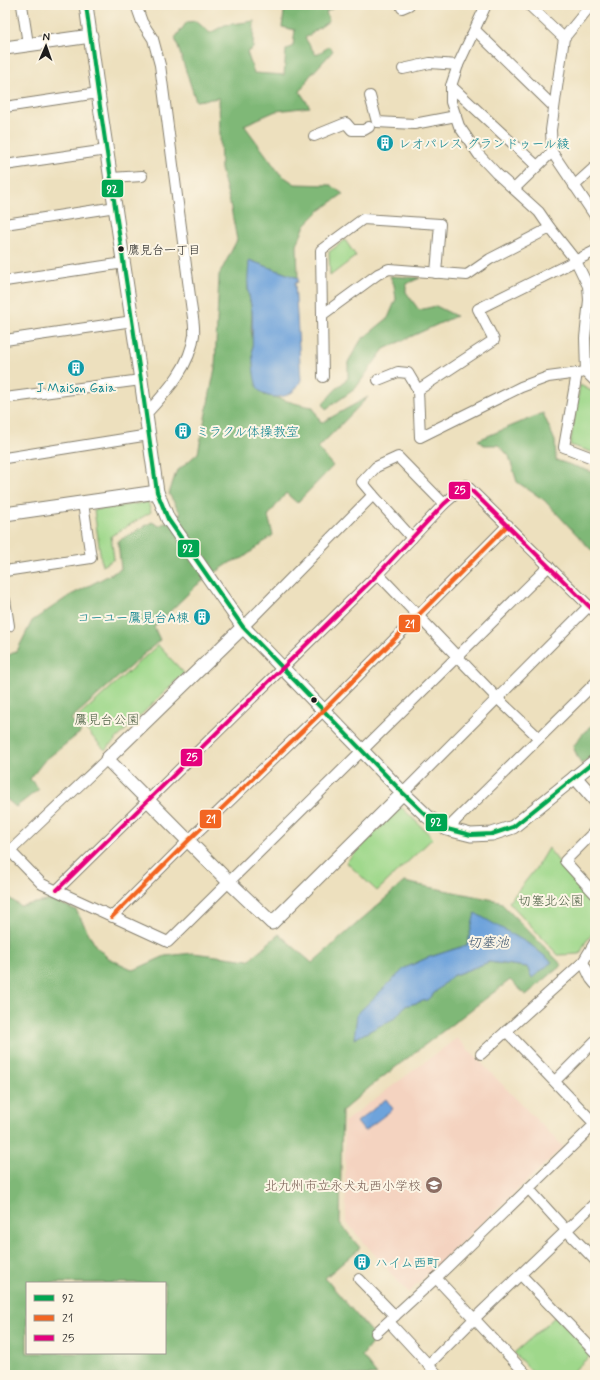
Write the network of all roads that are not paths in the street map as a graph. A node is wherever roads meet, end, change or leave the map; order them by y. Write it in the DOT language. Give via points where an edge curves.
graph roads {
  1 [pos="22,5"];
  2 [pos="86,5"];
  3 [pos="137,5"];
  4 [pos="475,5"];
  5 [pos="529,5"];
  6 [pos="590,5"];
  7 [pos="486,7"];
  8 [pos="475,30"];
  9 [pos="91,36"];
  10 [pos="564,38"];
  11 [pos="28,44"];
  12 [pos="5,48"];
  13 [pos="458,65"];
  14 [pos="403,69"];
  15 [pos="451,86"];
  16 [pos="98,93"];
  17 [pos="370,96"];
  18 [pos="5,107"];
  19 [pos="554,107"];
  20 [pos="456,116"];
  21 [pos="369,127"];
  22 [pos="314,136"];
  23 [pos="107,150"];
  24 [pos="552,152"];
  25 [pos="5,165"];
  26 [pos="537,166"];
  27 [pos="595,167"];
  28 [pos="142,176"];
  29 [pos="111,178"];
  30 [pos="574,186"];
  31 [pos="514,188"];
  32 [pos="116,207"];
  33 [pos="595,216"];
  34 [pos="5,224"];
  35 [pos="550,228"];
  36 [pos="595,251"];
  37 [pos="576,261"];
  38 [pos="124,263"];
  39 [pos="436,273"];
  40 [pos="5,281"];
  41 [pos="322,315"];
  42 [pos="132,321"];
  43 [pos="5,340"];
  44 [pos="581,372"];
  45 [pos="323,377"];
  46 [pos="141,380"];
  47 [pos="378,380"];
  48 [pos="595,381"];
  49 [pos="418,390"];
  50 [pos="5,398"];
  51 [pos="146,414"];
  52 [pos="149,435"];
  53 [pos="5,458"];
  54 [pos="595,459"];
  55 [pos="157,492"];
  56 [pos="373,495"];
  57 [pos="83,503"];
  58 [pos="444,504"];
  59 [pos="5,514"];
  60 [pos="508,525"];
  61 [pos="412,538"];
  62 [pos="549,566"];
  63 [pos="5,571"];
  64 [pos="378,574"];
  65 [pos="5,600"];
  66 [pos="592,609"];
  67 [pos="418,615"];
  68 [pos="5,627"];
  69 [pos="242,627"];
  70 [pos="457,657"];
  71 [pos="283,668"];
  72 [pos="595,683"];
  73 [pos="498,698"];
  74 [pos="322,711"];
  75 [pos="539,738"];
  76 [pos="363,751"];
  77 [pos="107,759"];
  78 [pos="595,761"];
  79 [pos="575,777"];
  80 [pos="403,793"];
  81 [pos="595,800"];
  82 [pos="148,801"];
  83 [pos="447,828"];
  84 [pos="595,830"];
  85 [pos="188,841"];
  86 [pos="229,882"];
  87 [pos="57,890"];
  88 [pos="595,894"];
  89 [pos="112,917"];
  90 [pos="595,942"];
  91 [pos="583,962"];
  92 [pos="595,984"];
  93 [pos="506,1031"];
  94 [pos="595,1041"];
  95 [pos="481,1054"];
  96 [pos="555,1081"];
  97 [pos="595,1124"];
  98 [pos="528,1188"];
  99 [pos="595,1203"];
  100 [pos="566,1230"];
  101 [pos="595,1260"];
  102 [pos="521,1274"];
  103 [pos="436,1278"];
  104 [pos="359,1279"];
  105 [pos="392,1319"];
  106 [pos="474,1319"];
  107 [pos="376,1333"];
  108 [pos="595,1352"];
  109 [pos="428,1365"];
  110 [pos="438,1375"];
  111 [pos="527,1375"];
  1 -- 11 [label="street"];
  2 -- 9 [label="street"];
  3 -- 51 [label="street" via="142,22 153,39 160,65 194,334 190,353 178,376"];
  4 -- 7 [label="street"];
  5 -- 10 [label="street"];
  6 -- 10 [label="street"];
  7 -- 8 [label="street"];
  8 -- 13 [label="street"];
  8 -- 19 [label="street"];
  9 -- 11 [label="street"];
  9 -- 16 [label="street"];
  10 -- 19 [label="street"];
  11 -- 12 [label="street"];
  13 -- 14 [label="street" via="430,63"];
  13 -- 15 [label="street"];
  15 -- 20 [label="street" via="451,102"];
  15 -- 26 [label="street"];
  16 -- 18 [label="street"];
  16 -- 23 [label="street"];
  17 -- 20 [label="street" via="377,122 414,124"];
  19 -- 24 [label="street"];
  20 -- 31 [label="street" via="459,126 479,155"];
  21 -- 22 [label="street" via="364,130 352,130 346,123"];
  23 -- 25 [label="street"];
  23 -- 29 [label="street"];
  24 -- 26 [label="street"];
  24 -- 30 [label="street"];
  26 -- 31 [label="street"];
  27 -- 30 [label="street"];
  28 -- 29 [label="street"];
  29 -- 32 [label="street"];
  30 -- 33 [label="street"];
  31 -- 35 [label="street" via="539,212"];
  32 -- 34 [label="street"];
  32 -- 38 [label="street"];
  35 -- 37 [label="street"];
  35 -- 39 [label="street" via="466,274"];
  36 -- 37 [label="street"];
  37 -- 44 [label="street" via="588,286 589,300"];
  37 -- 49 [label="street" via="478,309 494,340"];
  38 -- 40 [label="street"];
  38 -- 42 [label="street"];
  39 -- 41 [label="street" via="389,269 378,274"];
  39 -- 41 [label="street" via="440,224 363,219 321,250"];
  41 -- 45 [label="street"];
  42 -- 43 [label="street"];
  42 -- 46 [label="street"];
  44 -- 48 [label="street"];
  44 -- 49 [label="street" via="548,377 520,387 420,437"];
  44 -- 54 [label="street" via="564,446"];
  46 -- 50 [label="street"];
  46 -- 51 [label="street"];
  47 -- 49 [label="street" via="398,372 408,373"];
  51 -- 52 [label="street"];
  52 -- 53 [label="street"];
  52 -- 55 [label="street"];
  55 -- 57 [label="street"];
  55 -- 69 [label="street" via="168,519"];
  56 -- 58 [label="street" via="362,482 376,467 398,457"];
  56 -- 61 [label="street"];
  56 -- 69 [label="street"];
  57 -- 59 [label="street"];
  57 -- 63 [label="street" via="91,558"];
  58 -- 60 [label="street" via="466,485"];
  58 -- 61 [label="street"];
  60 -- 62 [label="street"];
  60 -- 67 [label="street"];
  61 -- 64 [label="street"];
  62 -- 66 [label="street"];
  62 -- 70 [label="street"];
  64 -- 67 [label="street"];
  64 -- 71 [label="street"];
  65 -- 68 [label="street" via="9,626"];
  66 -- 73 [label="street"];
  67 -- 70 [label="street"];
  67 -- 74 [label="street"];
  69 -- 71 [label="street"];
  69 -- 77 [label="street"];
  70 -- 73 [label="street"];
  70 -- 76 [label="street"];
  71 -- 74 [label="street"];
  71 -- 82 [label="street"];
  72 -- 75 [label="street"];
  73 -- 75 [label="street"];
  73 -- 80 [label="street"];
  74 -- 76 [label="street"];
  74 -- 85 [label="street"];
  75 -- 83 [label="street"];
  76 -- 80 [label="street"];
  76 -- 86 [label="street"];
  77 -- 82 [label="street"];
  77 -- 87 [label="street" via="10,851 42,884"];
  78 -- 79 [label="street"];
  79 -- 81 [label="street"];
  79 -- 83 [label="street" via="513,827 492,834 471,835"];
  80 -- 83 [label="street" via="428,817"];
  80 -- 86 [label="street" via="272,923"];
  82 -- 85 [label="street"];
  82 -- 87 [label="street"];
  84 -- 88 [label="street" via="565,861"];
  85 -- 86 [label="street"];
  85 -- 89 [label="street"];
  86 -- 89 [label="street" via="168,942"];
  87 -- 89 [label="street"];
  90 -- 91 [label="street"];
  91 -- 92 [label="street"];
  91 -- 93 [label="street"];
  93 -- 95 [label="street"];
  93 -- 96 [label="street"];
  94 -- 96 [label="street"];
  96 -- 97 [label="street"];
  97 -- 98 [label="street"];
  98 -- 100 [label="street"];
  98 -- 103 [label="street"];
  99 -- 100 [label="street"];
  100 -- 101 [label="street"];
  100 -- 102 [label="street"];
  102 -- 106 [label="street"];
  102 -- 108 [label="street"];
  103 -- 105 [label="street"];
  103 -- 106 [label="street"];
  104 -- 105 [label="street"];
  105 -- 107 [label="street"];
  105 -- 109 [label="street"];
  106 -- 109 [label="street"];
  106 -- 111 [label="street"];
  109 -- 110 [label="street"];
}
